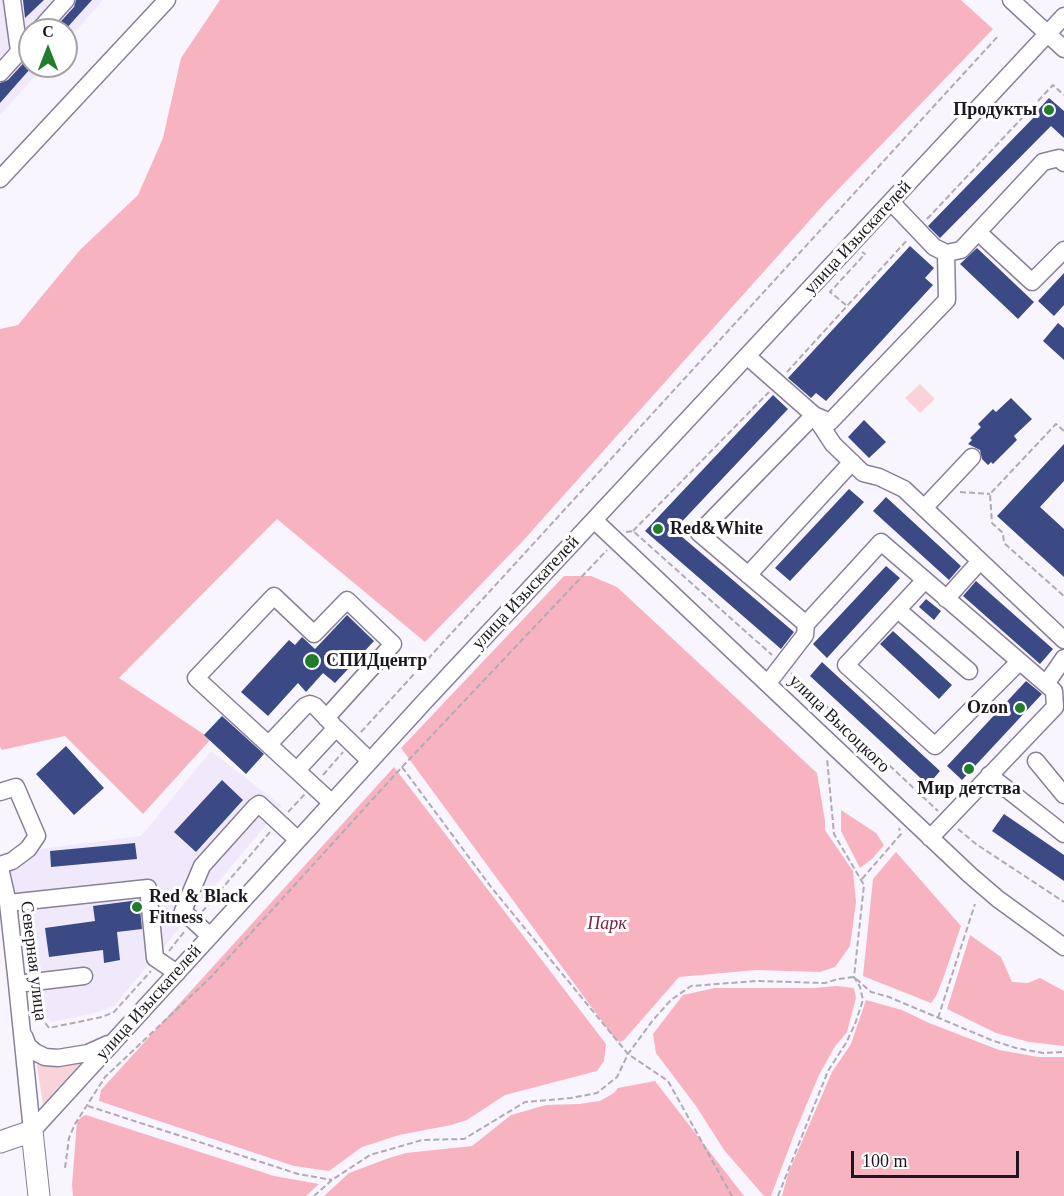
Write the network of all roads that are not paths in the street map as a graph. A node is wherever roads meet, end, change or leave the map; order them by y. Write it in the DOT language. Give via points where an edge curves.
graph roads {
  1 [pos="12,0"];
  2 [pos="66,0"];
  3 [pos="167,0"];
  4 [pos="1011,0"];
  5 [pos="51,8"];
  6 [pos="1064,16"];
  7 [pos="18,21"];
  8 [pos="1048,34"];
  9 [pos="1064,49"];
  10 [pos="18,54"];
  11 [pos="0,73"];
  12 [pos="1064,164"];
  13 [pos="0,179"];
  14 [pos="892,203"];
  15 [pos="978,232"];
  16 [pos="1064,250"];
  17 [pos="946,253"];
  18 [pos="747,356"];
  19 [pos="814,415"];
  20 [pos="972,457"];
  21 [pos="852,462"];
  22 [pos="924,508"];
  23 [pos="594,520"];
  24 [pos="980,561"];
  25 [pos="748,575"];
  26 [pos="925,580"];
  27 [pos="946,599"];
  28 [pos="898,610"];
  29 [pos="806,624"];
  30 [pos="1064,640"];
  31 [pos="1064,658"];
  32 [pos="1019,662"];
  33 [pos="969,671"];
  34 [pos="768,683"];
  35 [pos="1046,684"];
  36 [pos="331,723"];
  37 [pos="269,744"];
  38 [pos="1036,760"];
  39 [pos="370,761"];
  40 [pos="297,770"];
  41 [pos="989,775"];
  42 [pos="0,792"];
  43 [pos="1064,795"];
  44 [pos="332,802"];
  45 [pos="1064,834"];
  46 [pos="930,838"];
  47 [pos="298,840"];
  48 [pos="0,867"];
  49 [pos="8,903"];
  50 [pos="210,936"];
  51 [pos="1064,947"];
  52 [pos="177,973"];
  53 [pos="84,976"];
  54 [pos="17,984"];
  55 [pos="23,1033"];
  56 [pos="115,1041"];
  57 [pos="32,1131"];
  58 [pos="0,1142"];
  59 [pos="39,1196"];
  1 -- 7 [label="street"];
  2 -- 5 [label="street"];
  3 -- 13 [label="street"];
  4 -- 8 [label="street"];
  6 -- 8 [label="street, улица Изыскателей"];
  8 -- 9 [label="street"];
  8 -- 14 [label="street, улица Изыскателей"];
  10 -- 11 [label="street"];
  12 -- 15 [label="street" via="1059,158 1043,162"];
  14 -- 17 [label="street" via="934,247"];
  14 -- 18 [label="street, улица Изыскателей"];
  15 -- 16 [label="street" via="1032,282"];
  15 -- 17 [label="street" via="961,250"];
  17 -- 19 [label="street" via="948,300 830,422"];
  18 -- 19 [label="street"];
  18 -- 23 [label="street, улица Изыскателей"];
  19 -- 21 [label="street" via="833,444"];
  19 -- 25 [label="street" via="699,533"];
  20 -- 22 [label="street"];
  21 -- 22 [label="street" via="863,473 904,489"];
  21 -- 25 [label="street"];
  22 -- 24 [label="street"];
  23 -- 34 [label="street, улица Высоцкого"];
  23 -- 39 [label="street, улица Изыскателей"];
  24 -- 27 [label="street"];
  24 -- 30 [label="street"];
  25 -- 29 [label="street"];
  26 -- 27 [label="street"];
  26 -- 28 [label="street"];
  26 -- 29 [label="street" via="881,542"];
  27 -- 32 [label="street"];
  28 -- 32 [label="street" via="846,665 935,746"];
  28 -- 33 [label="street"];
  29 -- 34 [label="street" via="805,635"];
  31 -- 35 [label="street"];
  32 -- 35 [label="street"];
  34 -- 46 [label="street, улица Высоцкого"];
  35 -- 41 [label="street" via="1054,691 1055,707"];
  36 -- 37 [label="street" via="310,704"];
  36 -- 37 [label="street" via="393,644 346,600 314,634 274,596 196,678"];
  36 -- 39 [label="street"];
  36 -- 40 [label="street"];
  37 -- 40 [label="street"];
  38 -- 43 [label="street"];
  39 -- 44 [label="street, улица Изыскателей"];
  40 -- 44 [label="street"];
  41 -- 45 [label="street"];
  41 -- 46 [label="street"];
  42 -- 48 [label="street" via="16,787 37,836 28,849"];
  44 -- 47 [label="street, улица Изыскателей"];
  46 -- 51 [label="street, улица Высоцкого" via="998,899"];
  47 -- 50 [label="street, улица Изыскателей"];
  47 -- 50 [label="street" via="259,804 202,866 183,911"];
  48 -- 49 [label="street, Северная улица"];
  49 -- 52 [label="street" via="148,888 155,958"];
  49 -- 54 [label="street, Северная улица"];
  50 -- 52 [label="street, улица Изыскателей"];
  52 -- 56 [label="street, улица Изыскателей"];
  53 -- 54 [label="street"];
  54 -- 55 [label="street, Северная улица"];
  55 -- 56 [label="street" via="28,1046 45,1057 88,1053"];
  55 -- 57 [label="street, Северная улица"];
  56 -- 57 [label="street, улица Изыскателей"];
  57 -- 58 [label="main road, улица Изыскателей"];
  57 -- 59 [label="main road"];
}
